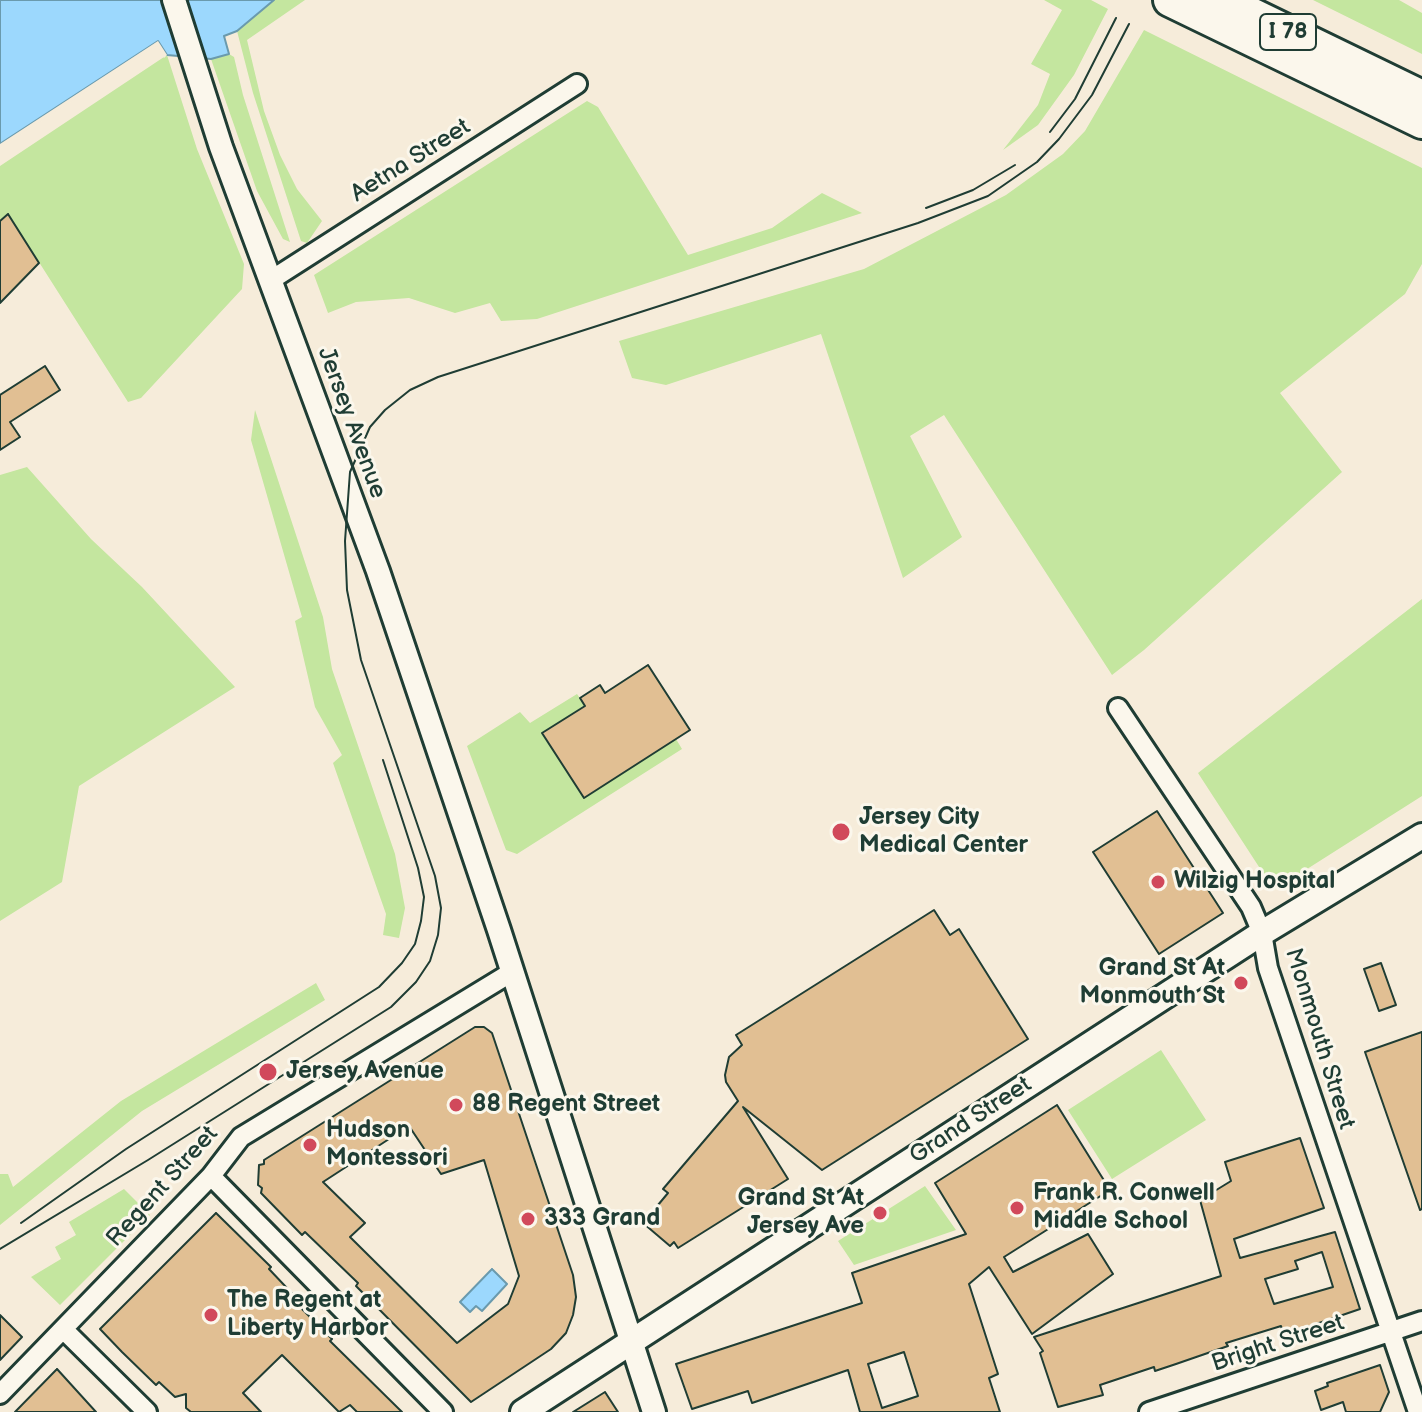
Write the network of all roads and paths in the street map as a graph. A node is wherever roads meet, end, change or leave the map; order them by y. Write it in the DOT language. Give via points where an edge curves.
graph roads {
  1 [pos="174,0"];
  2 [pos="1170,0"];
  3 [pos="1222,0"];
  4 [pos="1295,61"];
  5 [pos="1355,64"];
  6 [pos="577,84"];
  7 [pos="1422,90"];
  8 [pos="1422,97"];
  9 [pos="1422,122"];
  10 [pos="1422,132"];
  11 [pos="271,280"];
  12 [pos="1118,708"];
  13 [pos="1422,836"];
  14 [pos="1262,933"];
  15 [pos="512,972"];
  16 [pos="211,1176"];
  17 [pos="1422,1321"];
  18 [pos="64,1330"];
  19 [pos="1391,1331"];
  20 [pos="632,1341"];
  21 [pos="0,1394"];
  22 [pos="147,1412"];
  23 [pos="443,1412"];
  24 [pos="523,1412"];
  25 [pos="654,1412"];
  26 [pos="1149,1412"];
  27 [pos="1418,1412"];
  1 -- 11 [label="street, Jersey Avenue"];
  2 -- 4 [label="highway, I 78"];
  3 -- 5 [label="highway, I 78"];
  4 -- 9 [label="highway, I 78"];
  4 -- 10 [label="highway"];
  5 -- 7 [label="highway"];
  5 -- 8 [label="highway, I 78"];
  6 -- 11 [label="street, Aetna Street"];
  11 -- 15 [label="street, Jersey Avenue" via="378,571"];
  12 -- 14 [label="street, Monmouth Street" via="1251,907"];
  13 -- 14 [label="main road, Grand Street"];
  14 -- 19 [label="street, Monmouth Street" via="1268,968"];
  14 -- 20 [label="main road, Grand Street"];
  15 -- 16 [label="street, Regent Street" via="241,1137"];
  15 -- 20 [label="street, Jersey Avenue"];
  16 -- 18 [label="street, Regent Street"];
  16 -- 23 [label="street"];
  17 -- 19 [label="street, Bright Street"];
  18 -- 21 [label="street, Regent Street"];
  18 -- 22 [label="street"];
  19 -- 26 [label="street, Bright Street"];
  19 -- 27 [label="street, Monmouth Street"];
  20 -- 24 [label="main road, Grand Street"];
  20 -- 25 [label="street, Jersey Avenue"];
}
